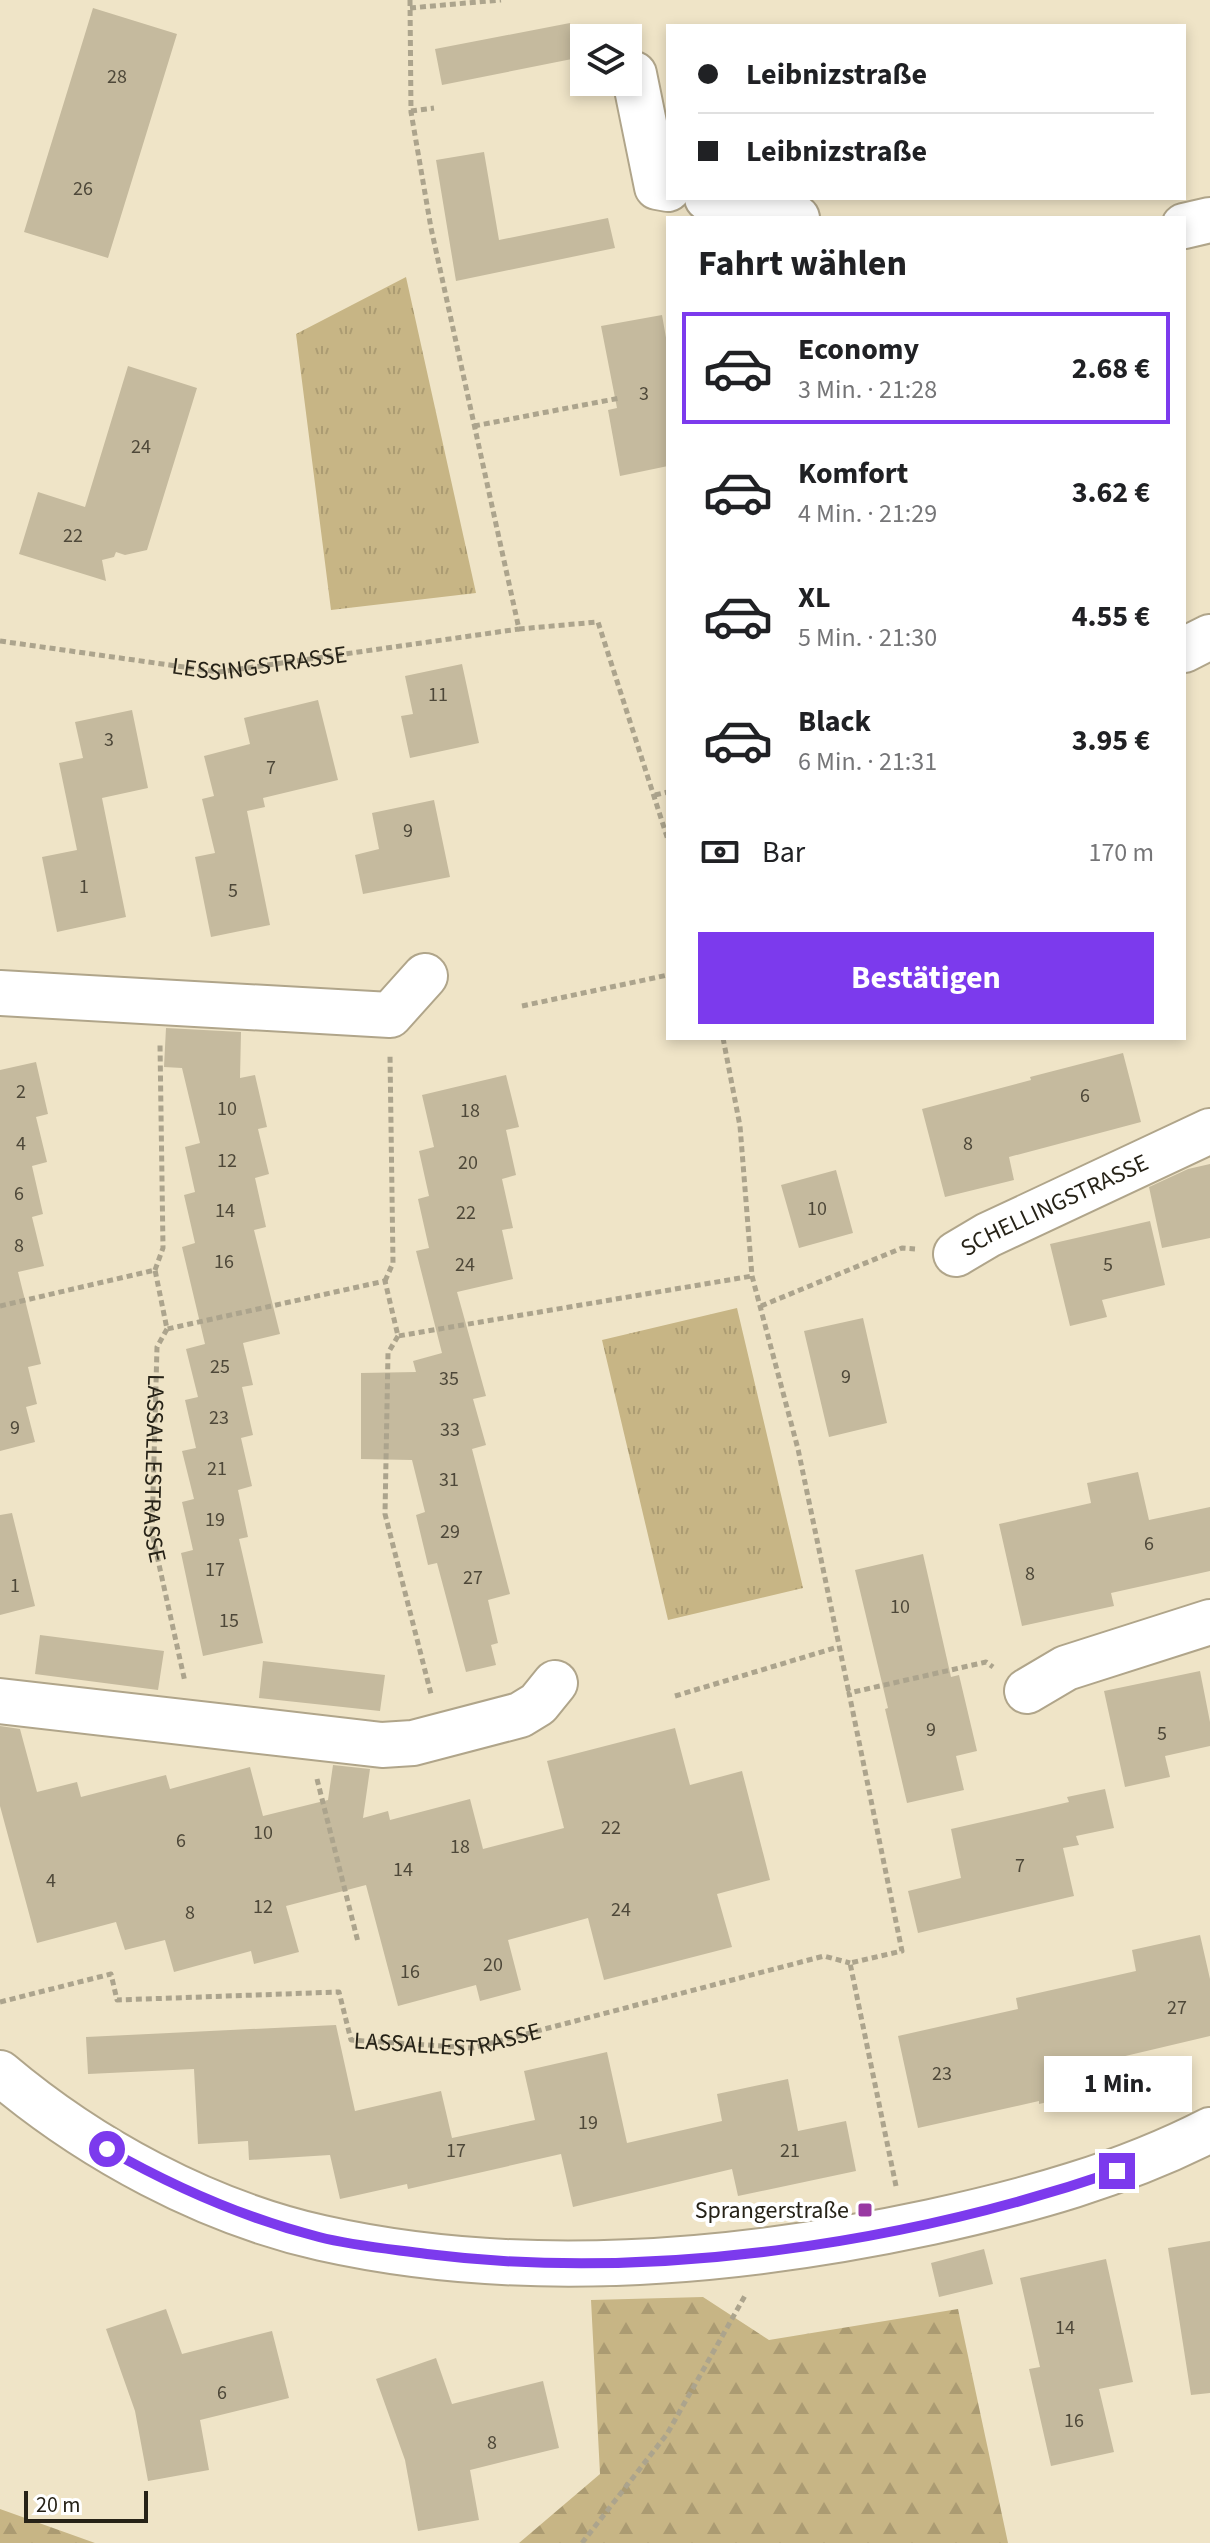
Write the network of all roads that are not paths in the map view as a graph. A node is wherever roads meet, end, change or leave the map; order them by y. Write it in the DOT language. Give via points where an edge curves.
graph roads {
  1 [pos="638,96"];
  2 [pos="666,189"];
  3 [pos="716,200"];
  4 [pos="788,216"];
  5 [pos="1210,220"];
  6 [pos="1186,226"];
  7 [pos="1210,637"];
  8 [pos="1186,649"];
  9 [pos="425,976"];
  10 [pos="0,993"];
  11 [pos="1210,1131"];
  12 [pos="956,1254"];
  13 [pos="1210,1622"];
  14 [pos="555,1683"];
  15 [pos="1027,1691"];
  16 [pos="0,1701"];
  17 [pos="0,2073"];
  18 [pos="1210,2130"];
  1 -- 2 [label="street" via="657,187"];
  3 -- 4 [label="street"];
  5 -- 6 [label="street"];
  7 -- 8 [label="street"];
  9 -- 10 [label="street" via="390,1015"];
  11 -- 12 [label="street, SCHELLINGSTRASSE"];
  13 -- 15 [label="street" via="1066,1668"];
  14 -- 16 [label="street" via="538,1704 520,1715 413,1743 382,1745"];
  17 -- 18 [label="street" via="87,2138 198,2196 321,2238 479,2260 587,2264 682,2259 868,2235 1052,2192 1117,2171"];
}
